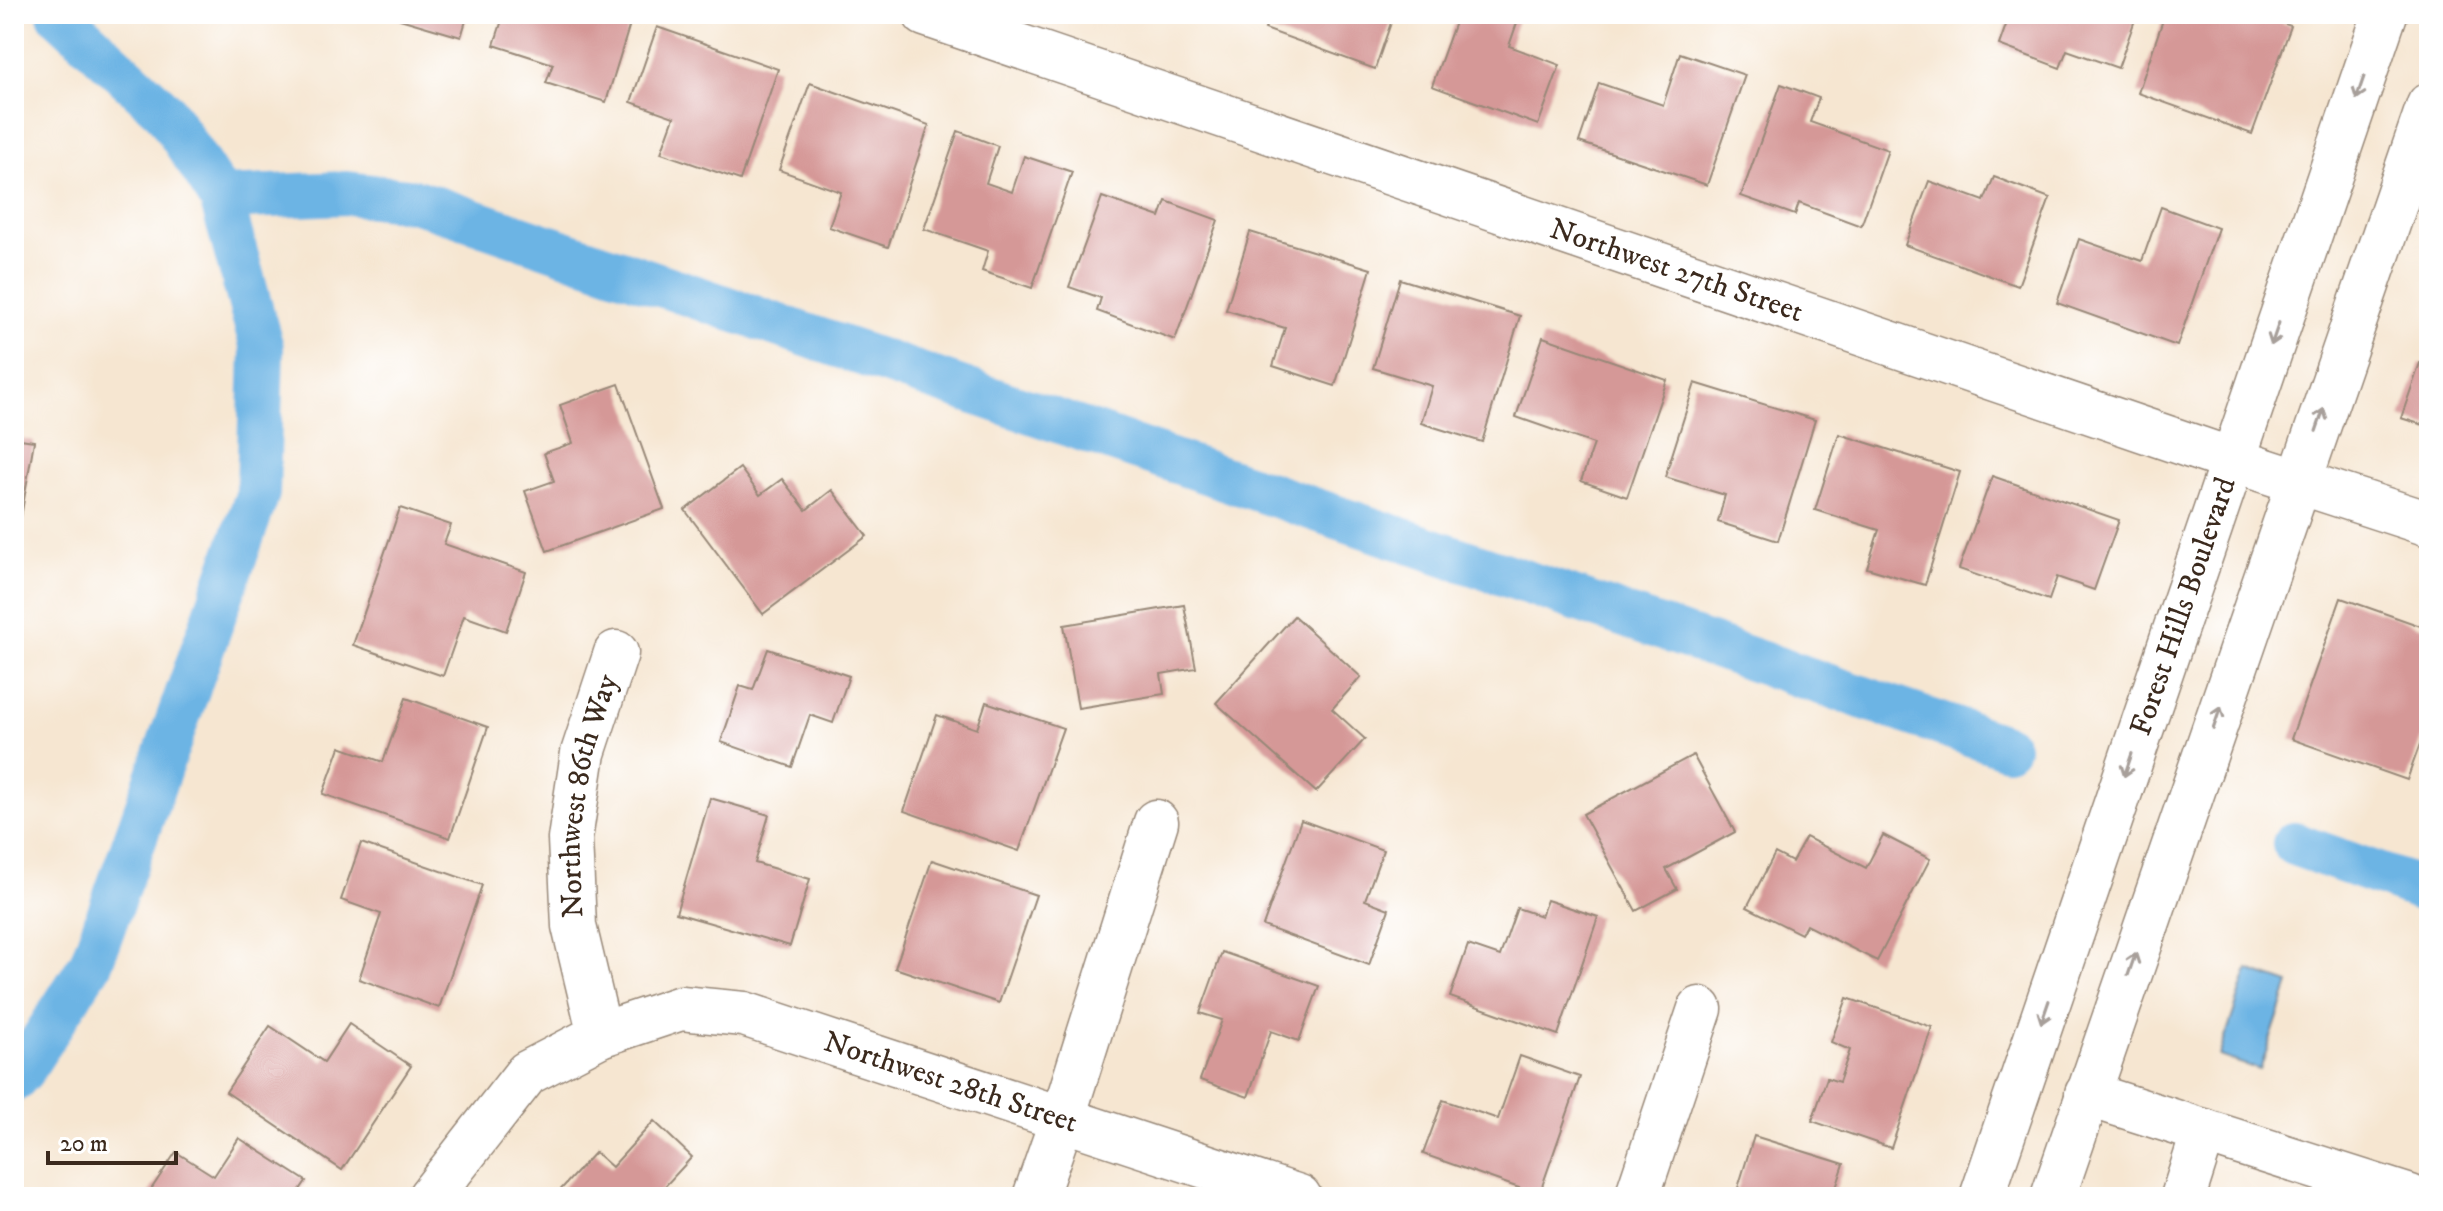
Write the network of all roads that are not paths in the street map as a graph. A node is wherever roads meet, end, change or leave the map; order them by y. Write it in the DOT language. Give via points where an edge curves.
graph roads {
  1 [pos="925,14"];
  2 [pos="2385,14"];
  3 [pos="2429,105"];
  4 [pos="2232,460"];
  5 [pos="2299,481"];
  6 [pos="2429,524"];
  7 [pos="616,653"];
  8 [pos="1156,822"];
  9 [pos="1700,1009"];
  10 [pos="600,1035"];
  11 [pos="2087,1094"];
  12 [pos="1063,1117"];
  13 [pos="2204,1131"];
  14 [pos="430,1197"];
  15 [pos="1035,1197"];
  16 [pos="1299,1197"];
  17 [pos="1637,1197"];
  18 [pos="1982,1197"];
  19 [pos="2053,1197"];
  20 [pos="2183,1197"];
  21 [pos="2410,1197"];
  1 -- 4 [label="street, Northwest 27th Street"];
  2 -- 4 [label="street, Forest Hills Boulevard, one-way"];
  5 -- 3 [label="street, one-way"];
  4 -- 5 [label="street, Northwest 27th Street"];
  4 -- 18 [label="street, Forest Hills Boulevard, one-way"];
  5 -- 6 [label="street, Northwest 27th Street"];
  11 -- 5 [label="street, one-way"];
  7 -- 10 [label="street, Northwest 86th Way" via="583,753 570,839 574,926"];
  8 -- 12 [label="street"];
  9 -- 17 [label="street"];
  10 -- 12 [label="street, Northwest 28th Street" via="681,1008 744,1014"];
  10 -- 14 [label="street, Northwest 28th Street" via="527,1073"];
  11 -- 13 [label="street"];
  11 -- 19 [label="street"];
  12 -- 15 [label="street"];
  12 -- 16 [label="street, Northwest 28th Street"];
  13 -- 20 [label="street"];
  13 -- 21 [label="street"];
}
